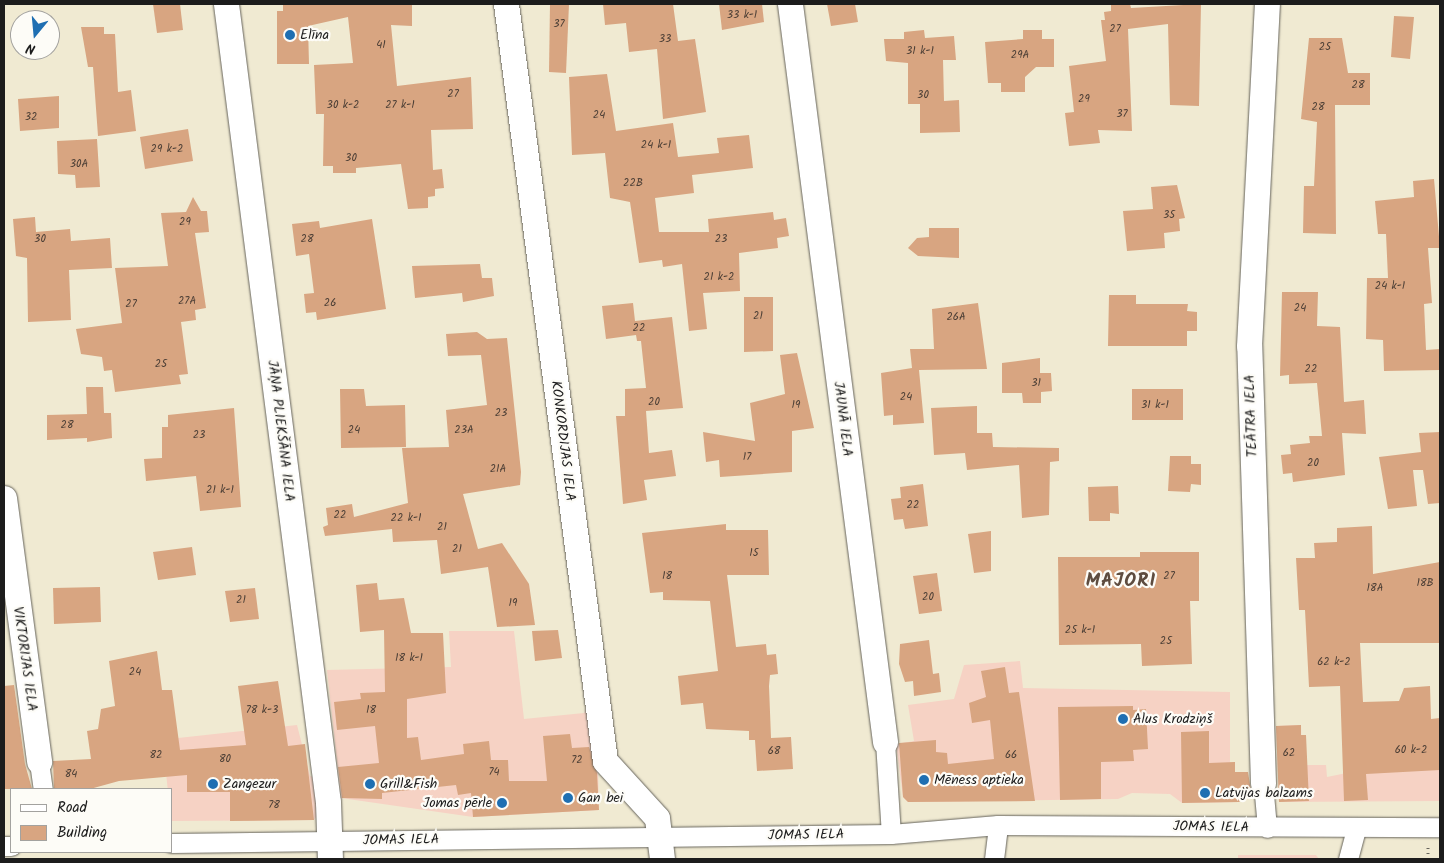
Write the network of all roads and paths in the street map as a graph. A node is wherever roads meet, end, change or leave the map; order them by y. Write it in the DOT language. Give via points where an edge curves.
graph roads {
  1 [pos="226,4"];
  2 [pos="506,4"];
  3 [pos="790,4"];
  4 [pos="1268,4"];
  5 [pos="4,498"];
  6 [pos="885,742"];
  7 [pos="39,762"];
  8 [pos="1262,784"];
  9 [pos="43,788"];
  10 [pos="998,825"];
  11 [pos="1440,827"];
  12 [pos="1267,828"];
  13 [pos="1356,829"];
  14 [pos="891,834"];
  15 [pos="172,843"];
  16 [pos="661,848"];
  17 [pos="330,850"];
  18 [pos="994,859"];
  19 [pos="1348,859"];
  1 -- 17 [label="street, JĀŅA PLIEKŠĀNA IELA"];
  2 -- 16 [label="street, KONKORDIJAS IELA" via="605,761 649,806"];
  3 -- 6 [label="street, JAUNĀ IELA"];
  4 -- 8 [label="street, TEĀTRA IELA" via="1249,346"];
  5 -- 7 [label="street, VIKTORIJAS IELA"];
  6 -- 14 [label="street, JAUNĀ IELA"];
  7 -- 9 [label="street, VIKTORIJAS IELA"];
  8 -- 12 [label="street, TEĀTRA IELA"];
  10 -- 12 [label="street, JOMAS IELA"];
  10 -- 14 [label="street, JOMAS IELA"];
  10 -- 18 [label="street"];
  11 -- 13 [label="street, JOMAS IELA"];
  12 -- 13 [label="street, JOMAS IELA"];
  13 -- 19 [label="street"];
  14 -- 16 [label="street, JOMAS IELA"];
  15 -- 17 [label="street, JOMAS IELA"];
  16 -- 17 [label="street, JOMAS IELA"];
}
